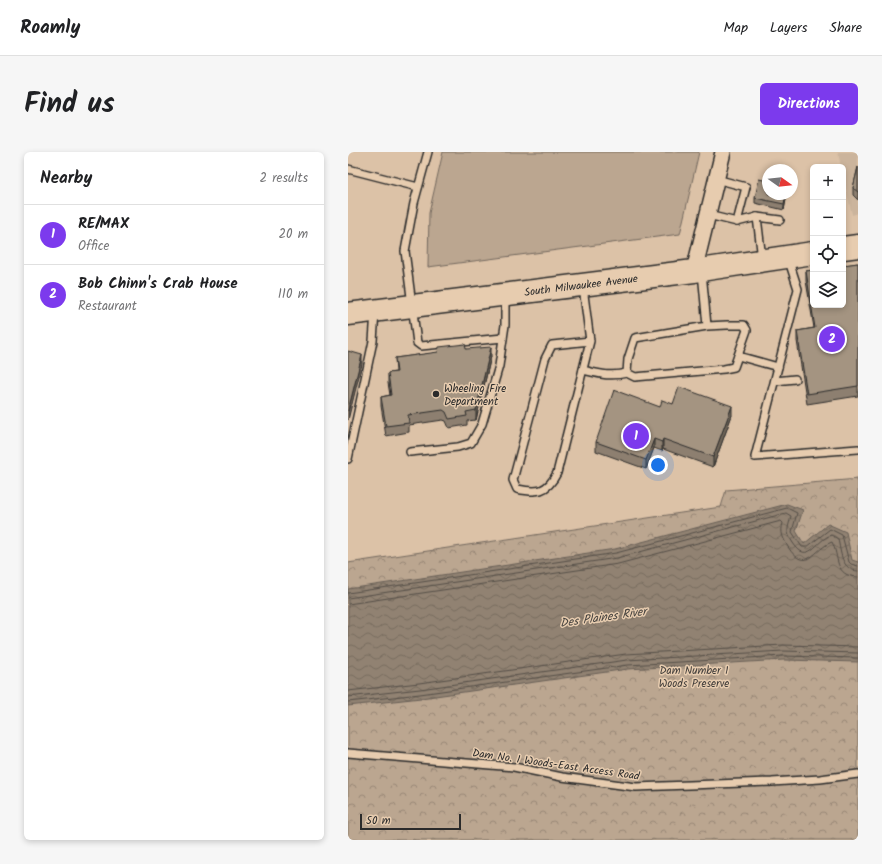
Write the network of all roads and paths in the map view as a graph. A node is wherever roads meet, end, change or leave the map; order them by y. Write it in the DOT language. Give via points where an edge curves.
graph roads {
  1 [pos="428,152"];
  2 [pos="723,152"];
  3 [pos="348,169"];
  4 [pos="716,179"];
  5 [pos="418,187"];
  6 [pos="708,215"];
  7 [pos="757,217"];
  8 [pos="780,220"];
  9 [pos="737,222"];
  10 [pos="858,246"];
  11 [pos="846,248"];
  12 [pos="810,252"];
  13 [pos="787,256"];
  14 [pos="762,260"];
  15 [pos="698,270"];
  16 [pos="583,285"];
  17 [pos="505,294"];
  18 [pos="411,306"];
  19 [pos="375,310"];
  20 [pos="348,314"];
  21 [pos="707,326"];
  22 [pos="503,338"];
  23 [pos="590,341"];
  24 [pos="738,356"];
  25 [pos="778,366"];
  26 [pos="583,370"];
  27 [pos="627,373"];
  28 [pos="795,379"];
  29 [pos="775,381"];
  30 [pos="858,448"];
  31 [pos="410,452"];
  32 [pos="348,459"];
  33 [pos="348,753"];
  34 [pos="858,774"];
  1 -- 5 [label="lane"];
  2 -- 4 [label="street"];
  3 -- 5 [label="lane"];
  4 -- 6 [label="street"];
  4 -- 9 [label="lane" via="746,187"];
  5 -- 18 [label="lane" via="405,251"];
  6 -- 9 [label="lane"];
  6 -- 15 [label="street"];
  7 -- 8 [label="lane"];
  7 -- 9 [label="lane"];
  7 -- 14 [label="lane"];
  10 -- 11 [label="main road"];
  12 -- 13 [label="main road, South Milwaukee Avenue"];
  13 -- 14 [label="main road, South Milwaukee Avenue"];
  13 -- 25 [label="lane" via="798,289"];
  14 -- 15 [label="main road, South Milwaukee Avenue"];
  15 -- 16 [label="main road, South Milwaukee Avenue"];
  15 -- 21 [label="lane"];
  16 -- 17 [label="main road, South Milwaukee Avenue"];
  16 -- 23 [label="lane"];
  17 -- 18 [label="main road, South Milwaukee Avenue"];
  17 -- 22 [label="lane"];
  18 -- 19 [label="main road, South Milwaukee Avenue"];
  18 -- 22 [label="lane" via="416,343 421,346"];
  19 -- 20 [label="main road, South Milwaukee Avenue"];
  19 -- 32 [label="lane" via="374,341"];
  21 -- 24 [label="lane" via="744,325 747,330"];
  21 -- 27 [label="lane" via="635,338 628,359"];
  22 -- 31 [label="lane" via="499,366 482,424 471,443 458,448"];
  23 -- 26 [label="lane"];
  23 -- 26 [label="lane" via="552,345 545,359 513,480 516,489 540,491 552,484"];
  24 -- 25 [label="lane"];
  24 -- 27 [label="lane" via="734,367 724,369 635,377"];
  25 -- 29 [label="lane"];
  26 -- 27 [label="lane" via="605,376"];
  28 -- 29 [label="lane"];
  29 -- 30 [label="lane" via="755,457"];
  33 -- 34 [label="lane, Dam No. 1 Woods-East Access Road" via="514,767 562,777 636,787 772,782"];
}
